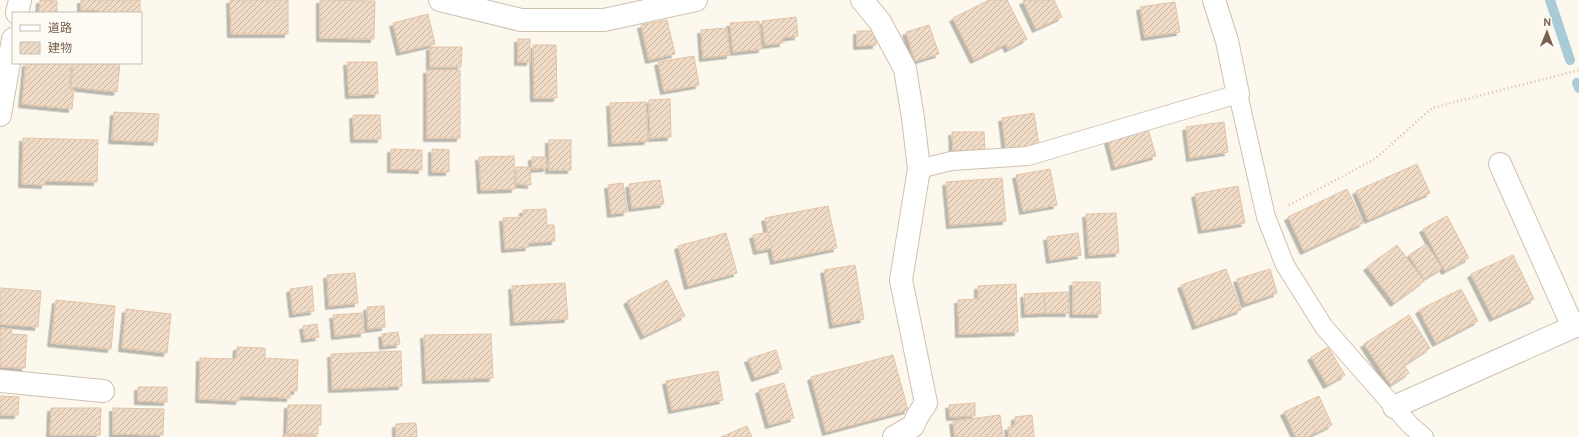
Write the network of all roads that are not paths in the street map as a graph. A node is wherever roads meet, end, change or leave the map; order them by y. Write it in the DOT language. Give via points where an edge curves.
graph roads {
  1 [pos="20,0"];
  2 [pos="440,0"];
  3 [pos="696,0"];
  4 [pos="862,0"];
  5 [pos="1214,0"];
  6 [pos="18,12"];
  7 [pos="12,45"];
  8 [pos="1238,94"];
  9 [pos="0,115"];
  10 [pos="1500,164"];
  11 [pos="919,169"];
  12 [pos="0,381"];
  13 [pos="103,391"];
  14 [pos="1394,407"];
  15 [pos="894,437"];
  16 [pos="1424,437"];
  1 -- 6 [label="street"];
  2 -- 3 [label="street" via="521,20 604,20"];
  4 -- 11 [label="street" via="880,22 905,69"];
  5 -- 8 [label="street" via="1227,41"];
  7 -- 9 [label="street"];
  8 -- 11 [label="lane" via="1028,156 951,161"];
  8 -- 14 [label="lane" via="1266,217 1285,265 1324,327"];
  10 -- 14 [label="street" via="1573,327"];
  11 -- 15 [label="street" via="901,280 926,403 913,426"];
  12 -- 13 [label="street"];
  14 -- 16 [label="lane"];
}
